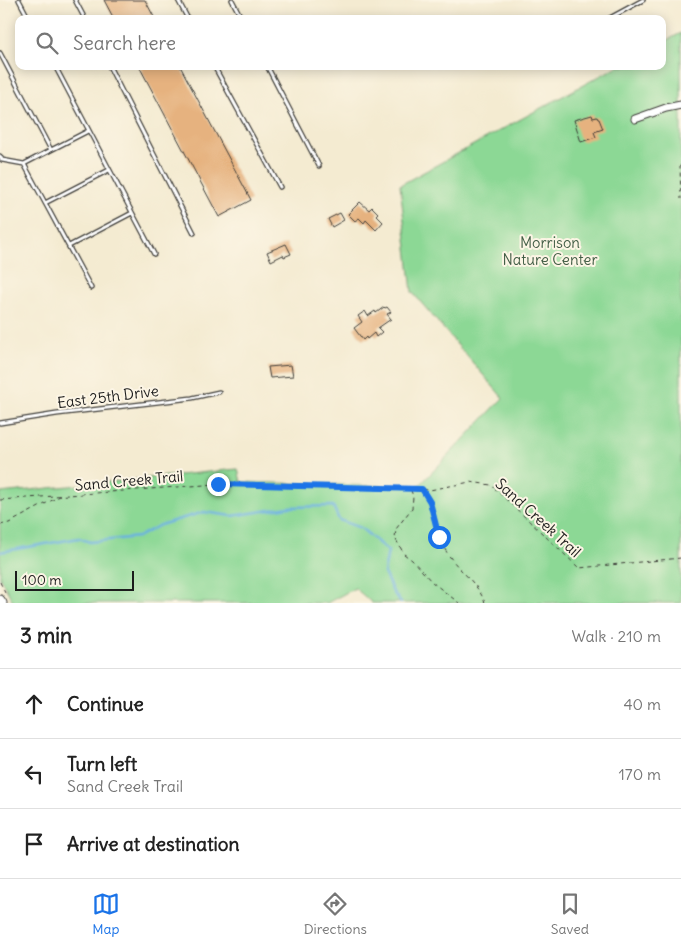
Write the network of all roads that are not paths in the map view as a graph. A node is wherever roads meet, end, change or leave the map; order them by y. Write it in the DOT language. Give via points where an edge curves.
graph roads {
  1 [pos="19,0"];
  2 [pos="75,0"];
  3 [pos="178,0"];
  4 [pos="232,0"];
  5 [pos="642,0"];
  6 [pos="27,15"];
  7 [pos="83,15"];
  8 [pos="186,15"];
  9 [pos="240,15"];
  10 [pos="615,15"];
  11 [pos="0,53"];
  12 [pos="56,70"];
  13 [pos="111,70"];
  14 [pos="216,70"];
  15 [pos="269,70"];
  16 [pos="681,105"];
  17 [pos="636,120"];
  18 [pos="88,131"];
  19 [pos="51,150"];
  20 [pos="0,156"];
  21 [pos="24,164"];
  22 [pos="319,166"];
  23 [pos="109,170"];
  24 [pos="280,186"];
  25 [pos="45,203"];
  26 [pos="132,213"];
  27 [pos="194,232"];
  28 [pos="69,246"];
  29 [pos="154,254"];
  30 [pos="91,288"];
  31 [pos="219,392"];
  32 [pos="0,423"];
  1 -- 6 [label="lane"];
  2 -- 7 [label="lane"];
  3 -- 8 [label="lane"];
  4 -- 9 [label="lane"];
  5 -- 10 [label="lane"];
  11 -- 19 [label="lane"];
  12 -- 18 [label="lane"];
  13 -- 27 [label="lane"];
  14 -- 24 [label="lane"];
  15 -- 22 [label="lane"];
  16 -- 17 [label="street"];
  18 -- 19 [label="lane"];
  18 -- 23 [label="lane"];
  19 -- 21 [label="lane"];
  20 -- 21 [label="lane" via="2,160"];
  21 -- 25 [label="lane"];
  23 -- 25 [label="lane"];
  23 -- 26 [label="lane"];
  25 -- 28 [label="lane"];
  26 -- 28 [label="lane"];
  26 -- 29 [label="lane"];
  28 -- 30 [label="lane"];
  31 -- 32 [label="lane, East 25th Drive"];
}
